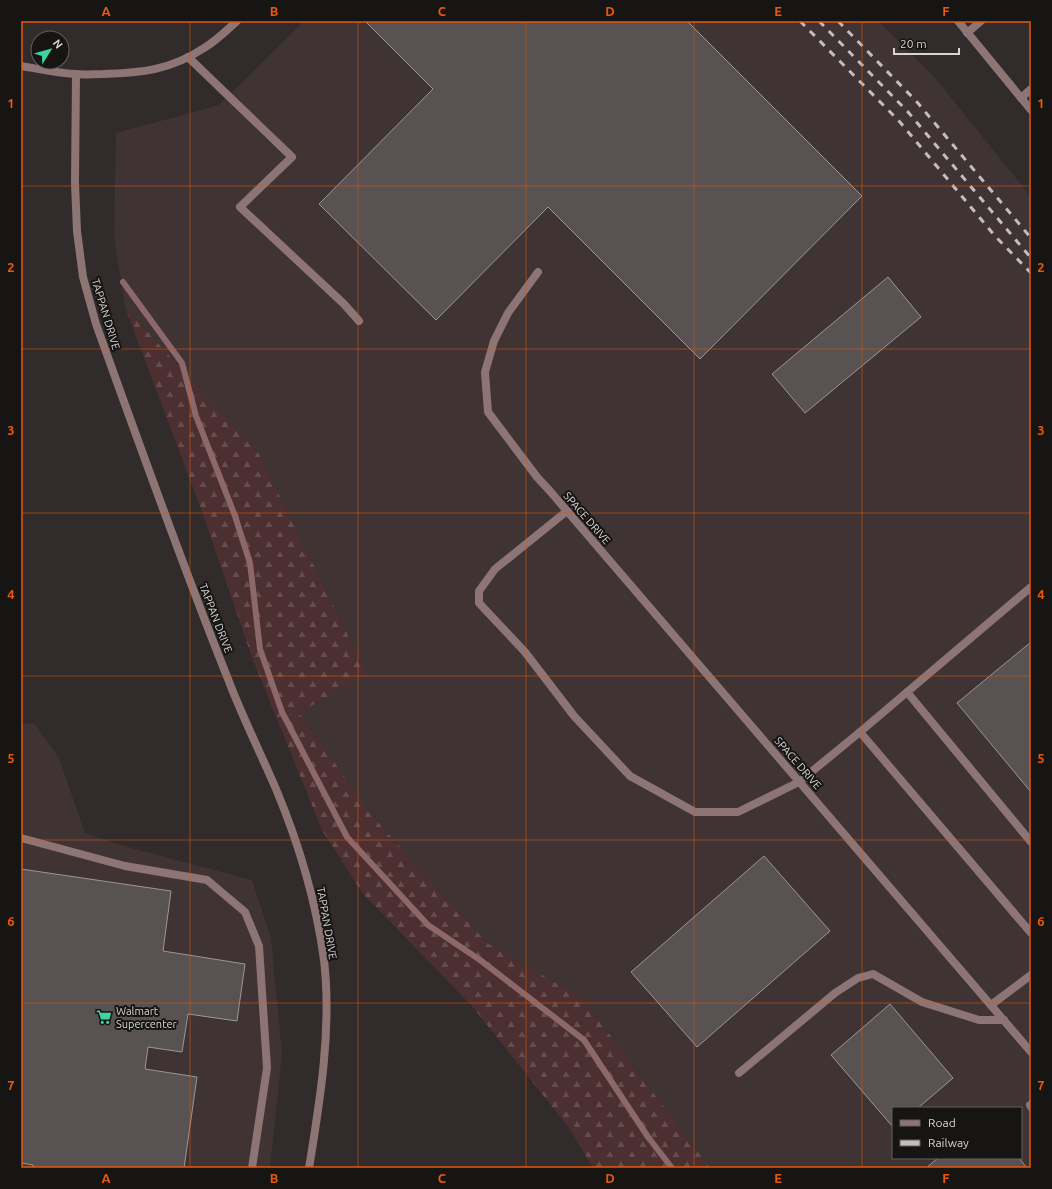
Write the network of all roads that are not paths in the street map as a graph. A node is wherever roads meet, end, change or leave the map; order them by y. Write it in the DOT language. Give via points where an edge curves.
graph roads {
  1 [pos="237,21"];
  2 [pos="958,21"];
  3 [pos="981,21"];
  4 [pos="968,33"];
  5 [pos="188,57"];
  6 [pos="21,66"];
  7 [pos="76,74"];
  8 [pos="1031,89"];
  9 [pos="1021,98"];
  10 [pos="1031,110"];
  11 [pos="538,272"];
  12 [pos="359,320"];
  13 [pos="567,511"];
  14 [pos="1031,587"];
  15 [pos="907,692"];
  16 [pos="860,732"];
  17 [pos="799,782"];
  18 [pos="21,838"];
  19 [pos="1031,842"];
  20 [pos="1031,933"];
  21 [pos="1031,975"];
  22 [pos="991,1005"];
  23 [pos="1004,1020"];
  24 [pos="1031,1052"];
  25 [pos="739,1073"];
  26 [pos="252,1168"];
  27 [pos="309,1168"];
  1 -- 5 [label="street" via="220,37"];
  2 -- 4 [label="street"];
  3 -- 4 [label="street"];
  4 -- 9 [label="street"];
  5 -- 7 [label="street" via="150,71"];
  5 -- 12 [label="street" via="292,157 240,207"];
  6 -- 7 [label="street"];
  7 -- 27 [label="street, TAPPAN DRIVE" via="77,231 83,276 96,324 206,625 293,832 313,896 324,960 327,1009 321,1090"];
  8 -- 9 [label="street"];
  9 -- 10 [label="street"];
  11 -- 13 [label="street, SPACE DRIVE" via="508,313 494,341 485,372 488,412"];
  13 -- 17 [label="street, SPACE DRIVE"];
  13 -- 17 [label="street" via="495,569 479,591 479,603 525,652 574,716 630,776 695,812 738,812"];
  14 -- 15 [label="street"];
  15 -- 16 [label="street"];
  15 -- 19 [label="street"];
  16 -- 17 [label="street"];
  16 -- 20 [label="street"];
  17 -- 22 [label="street, SPACE DRIVE"];
  18 -- 26 [label="street" via="125,866 207,880 245,912 259,946 266,1068"];
  21 -- 22 [label="street"];
  22 -- 23 [label="street, SPACE DRIVE"];
  23 -- 24 [label="street, SPACE DRIVE"];
  23 -- 25 [label="street" via="979,1020 922,1002 873,974 858,978 834,993"];
}
